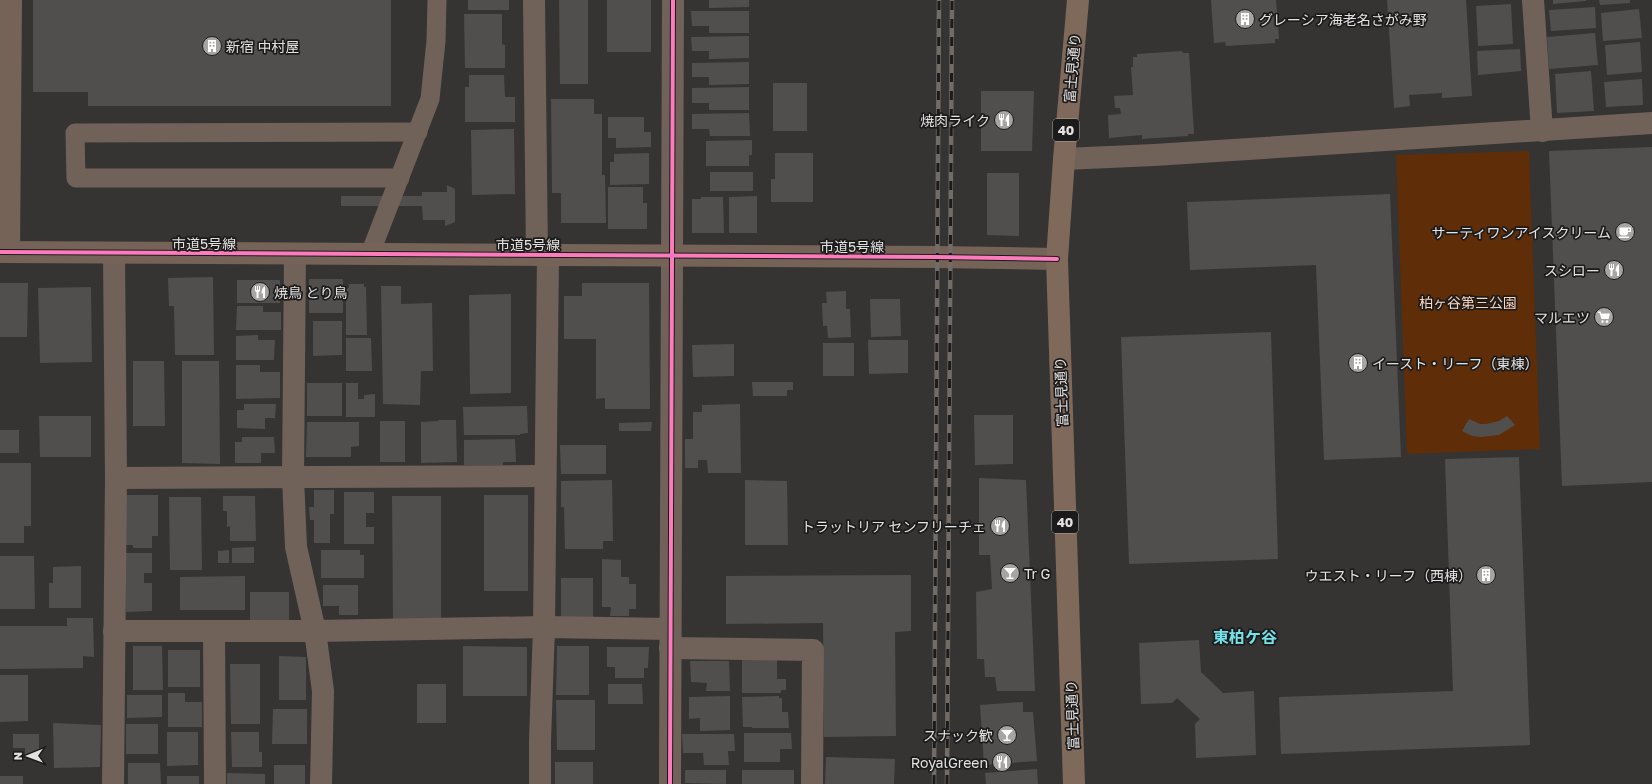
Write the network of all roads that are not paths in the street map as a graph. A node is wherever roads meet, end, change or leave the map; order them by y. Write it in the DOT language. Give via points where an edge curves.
graph roads {
  1 [pos="11,0"];
  2 [pos="437,0"];
  3 [pos="534,0"];
  4 [pos="673,0"];
  5 [pos="1078,0"];
  6 [pos="1533,0"];
  7 [pos="1652,123"];
  8 [pos="1542,131"];
  9 [pos="418,132"];
  10 [pos="1064,159"];
  11 [pos="400,178"];
  12 [pos="5,252"];
  13 [pos="114,253"];
  14 [pos="295,254"];
  15 [pos="370,254"];
  16 [pos="542,255"];
  17 [pos="672,256"];
  18 [pos="1057,259"];
  19 [pos="544,476"];
  20 [pos="294,477"];
  21 [pos="116,478"];
  22 [pos="544,627"];
  23 [pos="214,631"];
  24 [pos="315,631"];
  25 [pos="114,632"];
  26 [pos="670,638"];
  27 [pos="113,784"];
  28 [pos="215,784"];
  29 [pos="321,784"];
  30 [pos="540,784"];
  31 [pos="670,784"];
  32 [pos="812,784"];
  33 [pos="1074,784"];
  1 -- 12 [label="street"];
  2 -- 9 [label="lane" via="430,99"];
  3 -- 16 [label="street"];
  4 -- 17 [label="street"];
  5 -- 10 [label="main road, 富士見通り / 40"];
  6 -- 8 [label="street"];
  7 -- 8 [label="street"];
  8 -- 10 [label="street"];
  9 -- 11 [label="lane"];
  9 -- 11 [label="lane" via="75,134 76,178"];
  10 -- 18 [label="main road, 富士見通り / 40"];
  11 -- 15 [label="lane"];
  12 -- 13 [label="street, 市道5号線"];
  13 -- 14 [label="street, 市道5号線"];
  13 -- 21 [label="street"];
  14 -- 15 [label="street, 市道5号線"];
  14 -- 20 [label="street"];
  15 -- 16 [label="street, 市道5号線"];
  16 -- 17 [label="street, 市道5号線"];
  16 -- 19 [label="street"];
  17 -- 18 [label="street, 市道5号線"];
  17 -- 26 [label="street"];
  18 -- 33 [label="main road, 富士見通り / 40"];
  19 -- 20 [label="street"];
  19 -- 22 [label="street"];
  20 -- 21 [label="street"];
  20 -- 24 [label="street" via="296,547"];
  21 -- 25 [label="street"];
  22 -- 24 [label="street"];
  22 -- 26 [label="street"];
  22 -- 30 [label="street"];
  23 -- 24 [label="street"];
  23 -- 25 [label="street"];
  23 -- 28 [label="street"];
  24 -- 29 [label="street" via="323,690"];
  25 -- 27 [label="street"];
  26 -- 31 [label="street"];
  26 -- 32 [label="street" via="813,650"];
}
